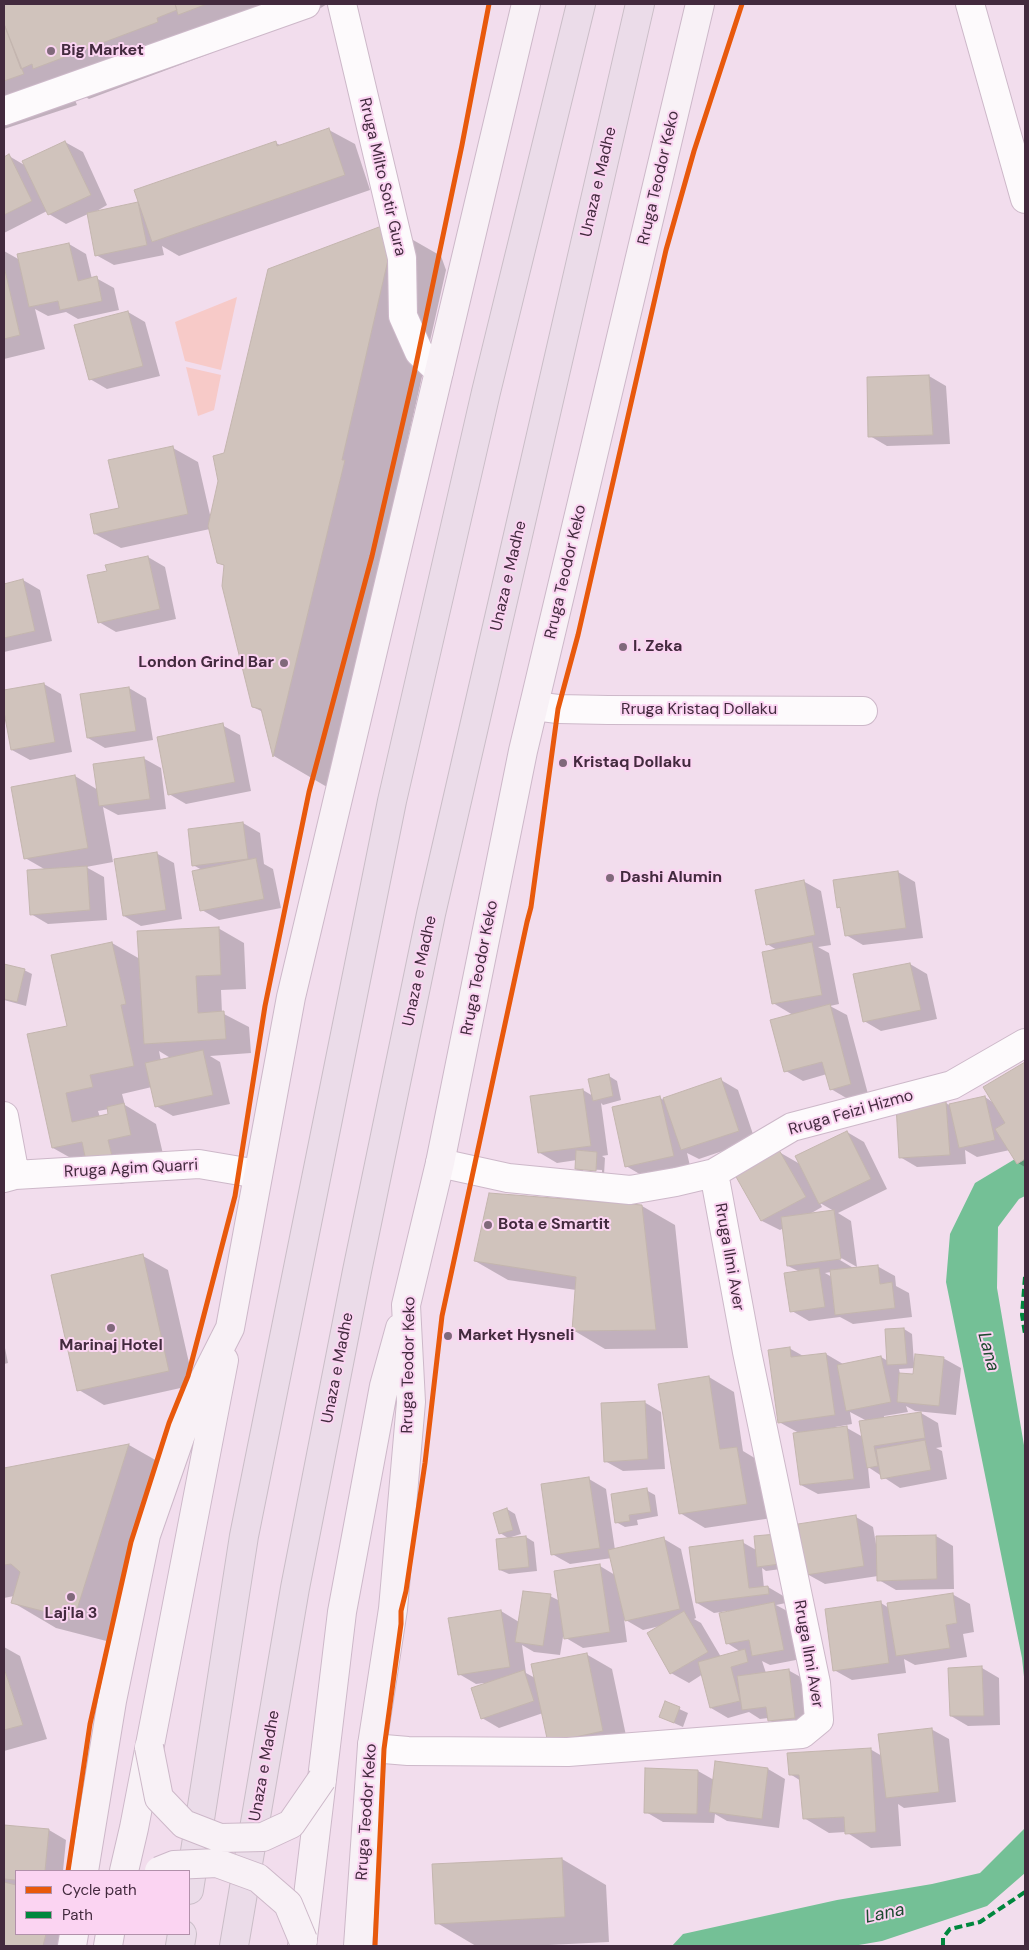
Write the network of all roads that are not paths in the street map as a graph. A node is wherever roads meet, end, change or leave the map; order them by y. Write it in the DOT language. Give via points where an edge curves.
graph roads {
  1 [pos="306,4"];
  2 [pos="342,4"];
  3 [pos="526,4"];
  4 [pos="580,4"];
  5 [pos="640,4"];
  6 [pos="700,4"];
  7 [pos="970,4"];
  8 [pos="4,111"];
  9 [pos="1025,199"];
  10 [pos="439,371"];
  11 [pos="534,706"];
  12 [pos="864,711"];
  13 [pos="1025,1043"];
  14 [pos="4,1116"];
  15 [pos="440,1163"];
  16 [pos="714,1173"];
  17 [pos="258,1174"];
  18 [pos="10,1176"];
  19 [pos="406,1305"];
  20 [pos="230,1328"];
  21 [pos="372,1745"];
  22 [pos="148,1748"];
  23 [pos="322,1779"];
  24 [pos="84,1870"];
  25 [pos="124,1870"];
  26 [pos="162,1870"];
  27 [pos="190,1884"];
  28 [pos="302,1943"];
  29 [pos="234,1946"];
  30 [pos="358,1946"];
  1 -- 8 [label="street"];
  2 -- 10 [label="street, Rruga Milto Sotir Gura" via="402,258 403,316 419,352"];
  3 -- 10 [label="main road"];
  4 -- 27 [label="highway" via="392,801 244,1536"];
  5 -- 29 [label="highway, Unaza e Madhe" via="421,962 295,1588"];
  6 -- 11 [label="main road, Rruga Teodor Keko"];
  7 -- 9 [label="street"];
  10 -- 17 [label="main road" via="291,997"];
  11 -- 12 [label="street, Rruga Kristaq Dollaku" via="608,710"];
  11 -- 15 [label="main road, Rruga Teodor Keko"];
  13 -- 16 [label="street, Rruga Feizi Hizmo" via="952,1085 792,1127"];
  14 -- 18 [label="street"];
  15 -- 16 [label="street, Rruga Feizi Hizmo" via="508,1178 630,1190"];
  15 -- 19 [label="main road, Rruga Teodor Keko"];
  16 -- 21 [label="street, Rruga Ilmi Aver" via="747,1352 816,1683 819,1720 802,1734 568,1752 408,1751"];
  17 -- 18 [label="street, Rruga Agim Quarri" via="199,1164"];
  17 -- 20 [label="main road"];
  19 -- 21 [label="main road, Rruga Teodor Keko" via="411,1402 393,1609"];
  19 -- 23 [label="main road" via="384,1386 342,1612"];
  20 -- 22 [label="main road"];
  20 -- 24 [label="main road" via="192,1403 146,1535 112,1701"];
  21 -- 30 [label="main road, Rruga Teodor Keko"];
  22 -- 23 [label="main road, bridge" via="159,1798 184,1824 220,1838 263,1837 291,1824"];
  22 -- 25 [label="main road"];
  23 -- 28 [label="main road, bridge"];
  26 -- 28 [label="main road, bridge" via="174,1865 217,1863 258,1878 288,1904"];
}
